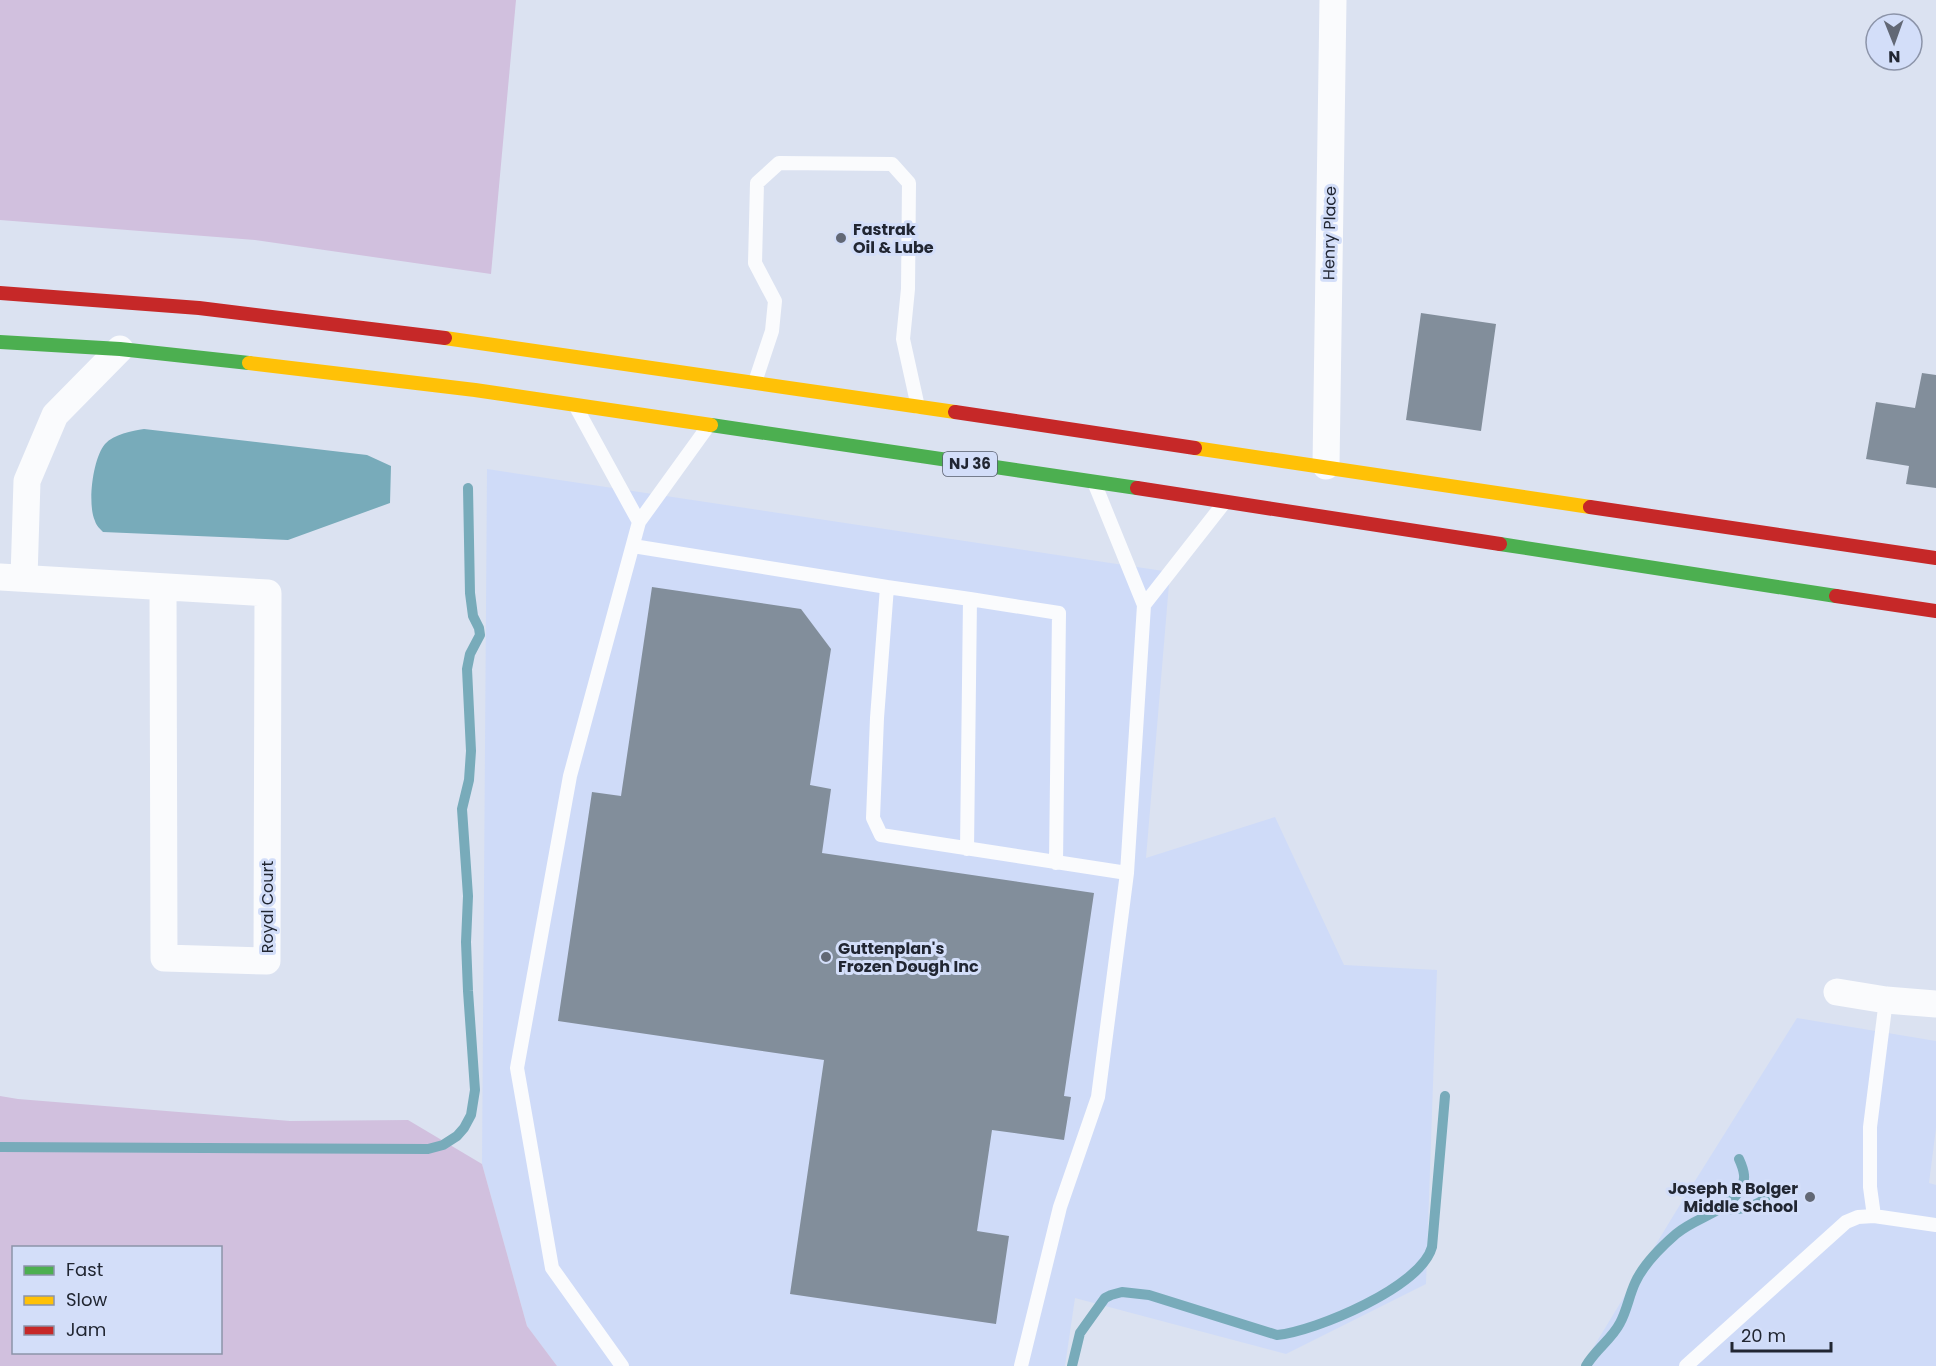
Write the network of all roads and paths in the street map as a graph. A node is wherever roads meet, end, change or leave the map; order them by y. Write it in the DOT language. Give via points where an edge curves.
graph roads {
  1 [pos="1332,0"];
  2 [pos="0,293"];
  3 [pos="0,342"];
  4 [pos="120,349"];
  5 [pos="755,382"];
  6 [pos="575,405"];
  7 [pos="918,407"];
  8 [pos="709,425"];
  9 [pos="1326,466"];
  10 [pos="1094,482"];
  11 [pos="1225,501"];
  12 [pos="639,522"];
  13 [pos="633,546"];
  14 [pos="1936,558"];
  15 [pos="12,577"];
  16 [pos="163,587"];
  17 [pos="887,587"];
  18 [pos="970,599"];
  19 [pos="1144,605"];
  20 [pos="1936,611"];
  21 [pos="967,849"];
  22 [pos="1056,863"];
  23 [pos="1127,873"];
  24 [pos="1837,992"];
  25 [pos="1887,1000"];
  26 [pos="1936,1004"];
  27 [pos="1874,1216"];
  28 [pos="1936,1225"];
  29 [pos="622,1366"];
  30 [pos="1021,1366"];
  31 [pos="1686,1366"];
  1 -- 9 [label="street, Henry Place"];
  2 -- 5 [label="highway" via="199,308 369,327"];
  3 -- 4 [label="highway, NJ 36"];
  4 -- 6 [label="highway, NJ 36"];
  4 -- 15 [label="street, Royal Court" via="55,416 27,481"];
  5 -- 7 [label="highway"];
  5 -- 7 [label="lane" via="772,331 775,301 755,262 757,183 779,163 892,164 909,183 908,289 903,339"];
  6 -- 8 [label="highway, NJ 36"];
  6 -- 12 [label="lane"];
  7 -- 9 [label="highway"];
  8 -- 10 [label="highway, NJ 36"];
  8 -- 12 [label="lane"];
  9 -- 14 [label="highway"];
  10 -- 11 [label="highway, NJ 36"];
  10 -- 19 [label="lane"];
  11 -- 19 [label="lane"];
  11 -- 20 [label="highway, NJ 36"];
  12 -- 13 [label="lane"];
  13 -- 17 [label="lane"];
  13 -- 29 [label="lane" via="570,776 517,1068 552,1268"];
  15 -- 16 [label="street, Royal Court"];
  16 -- 16 [label="street, Royal Court" via="268,593 267,961 164,958"];
  17 -- 18 [label="lane"];
  17 -- 21 [label="lane" via="873,818 881,835"];
  18 -- 21 [label="lane"];
  18 -- 22 [label="lane" via="1059,613"];
  19 -- 23 [label="lane"];
  21 -- 22 [label="lane"];
  22 -- 23 [label="lane"];
  23 -- 30 [label="lane" via="1098,1097 1060,1207"];
  24 -- 25 [label="street"];
  25 -- 26 [label="street"];
  25 -- 27 [label="lane" via="1870,1127"];
  27 -- 28 [label="lane"];
  27 -- 31 [label="lane" via="1846,1222"];
}
